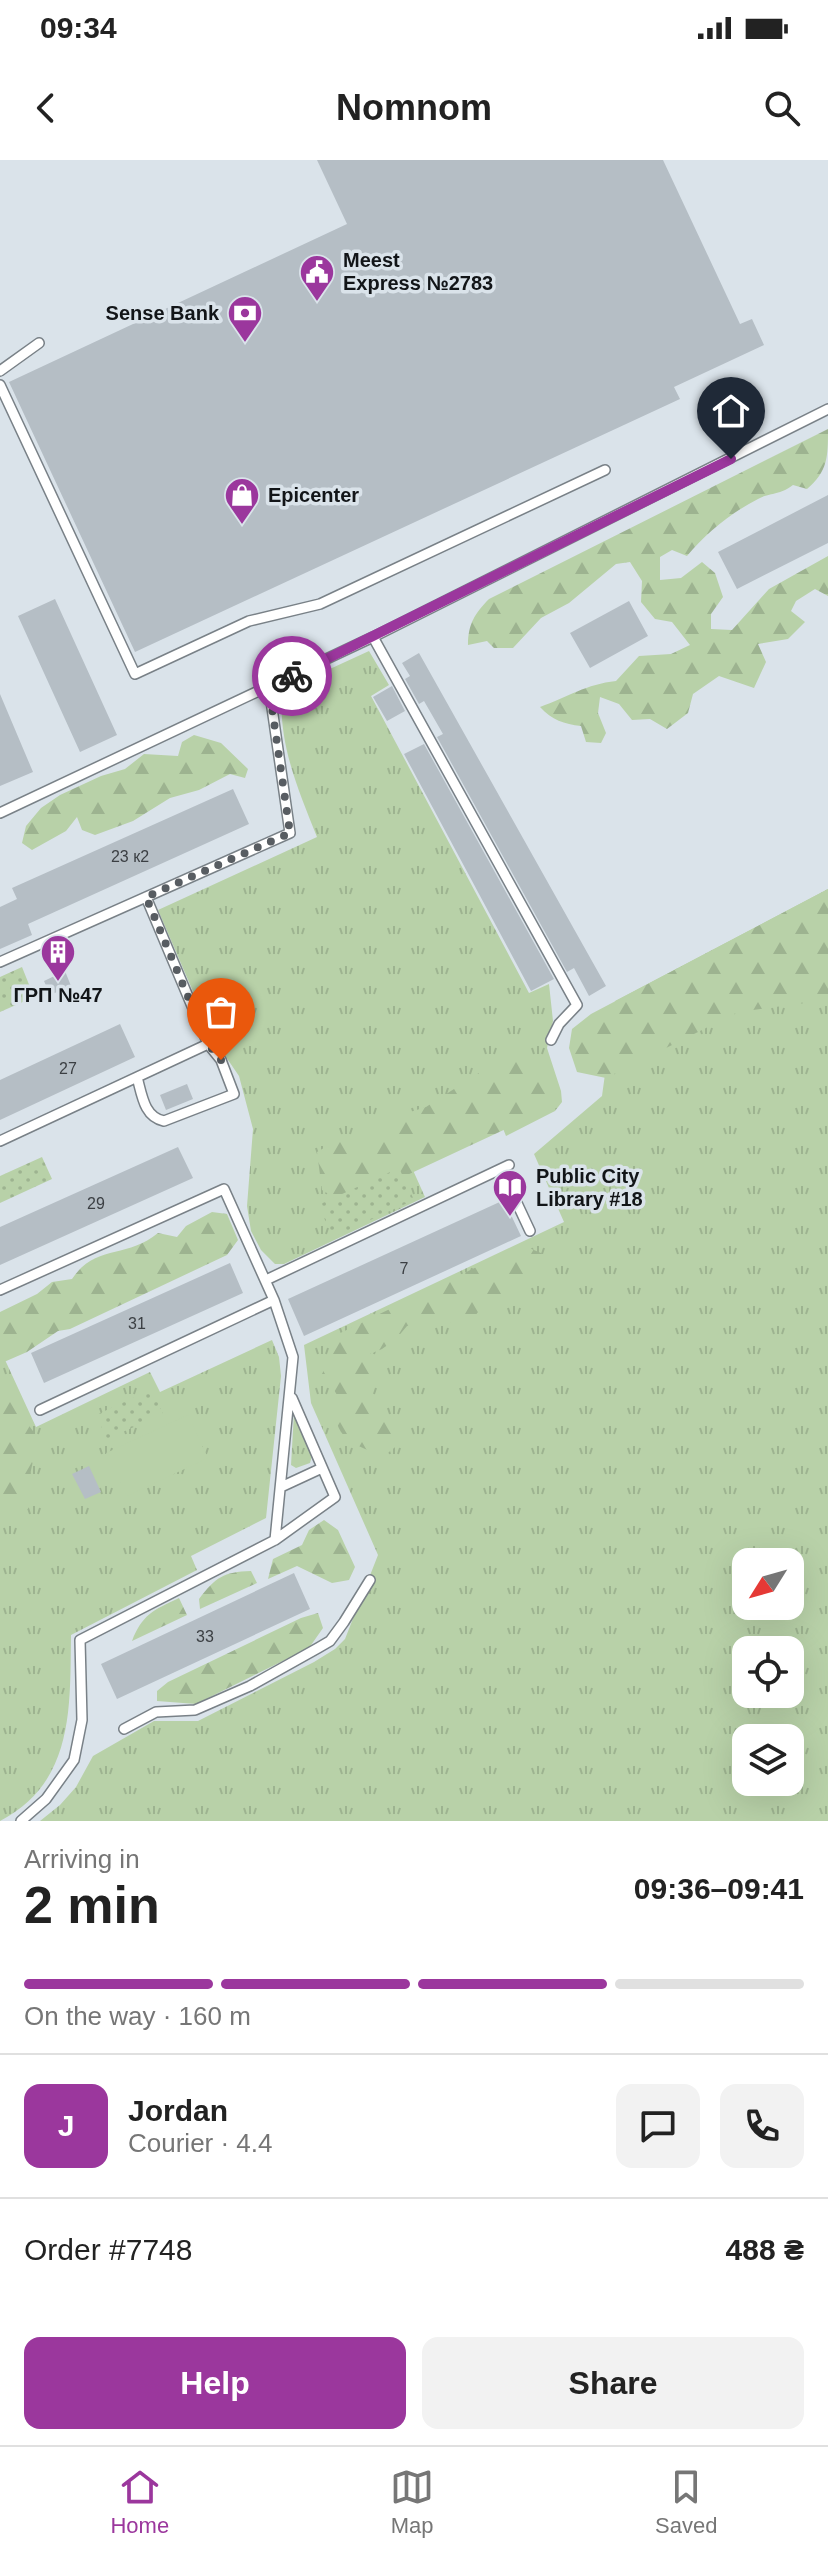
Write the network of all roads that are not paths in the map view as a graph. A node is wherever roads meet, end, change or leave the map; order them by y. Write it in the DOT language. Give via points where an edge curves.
graph roads {
  1 [pos="39,343"];
  2 [pos="0,371"];
  3 [pos="0,385"];
  4 [pos="828,409"];
  5 [pos="605,470"];
  6 [pos="373,637"];
  7 [pos="269,687"];
  8 [pos="0,813"];
  9 [pos="146,897"];
  10 [pos="0,962"];
  11 [pos="551,1040"];
  12 [pos="208,1044"];
  13 [pos="137,1077"];
  14 [pos="0,1141"];
  15 [pos="530,1231"];
  16 [pos="266,1280"];
  17 [pos="0,1290"];
  18 [pos="274,1300"];
  19 [pos="291,1395"];
  20 [pos="40,1410"];
  21 [pos="322,1468"];
  22 [pos="281,1487"];
  23 [pos="275,1540"];
  24 [pos="370,1580"];
  25 [pos="124,1729"];
  26 [pos="21,1821"];
  1 -- 2 [label="lane"];
  3 -- 5 [label="lane" via="135,674 249,621 320,604"];
  4 -- 6 [label="lane"];
  6 -- 7 [label="lane"];
  6 -- 11 [label="lane" via="577,1005"];
  7 -- 8 [label="lane"];
  7 -- 9 [label="lane" via="290,833"];
  9 -- 10 [label="lane"];
  9 -- 12 [label="lane"];
  12 -- 13 [label="lane"];
  12 -- 13 [label="lane" via="221,1060 234,1094 164,1121 148,1112"];
  13 -- 14 [label="lane"];
  15 -- 16 [label="lane" via="505,1167"];
  16 -- 17 [label="lane" via="224,1189"];
  16 -- 18 [label="lane"];
  18 -- 19 [label="lane" via="293,1357"];
  18 -- 20 [label="lane"];
  19 -- 21 [label="lane"];
  19 -- 22 [label="lane"];
  21 -- 22 [label="lane"];
  21 -- 23 [label="lane" via="335,1497"];
  22 -- 23 [label="lane"];
  23 -- 26 [label="lane" via="80,1640 82,1720 74,1760 46,1799"];
  24 -- 25 [label="lane" via="330,1641 195,1710 156,1712"];
}
